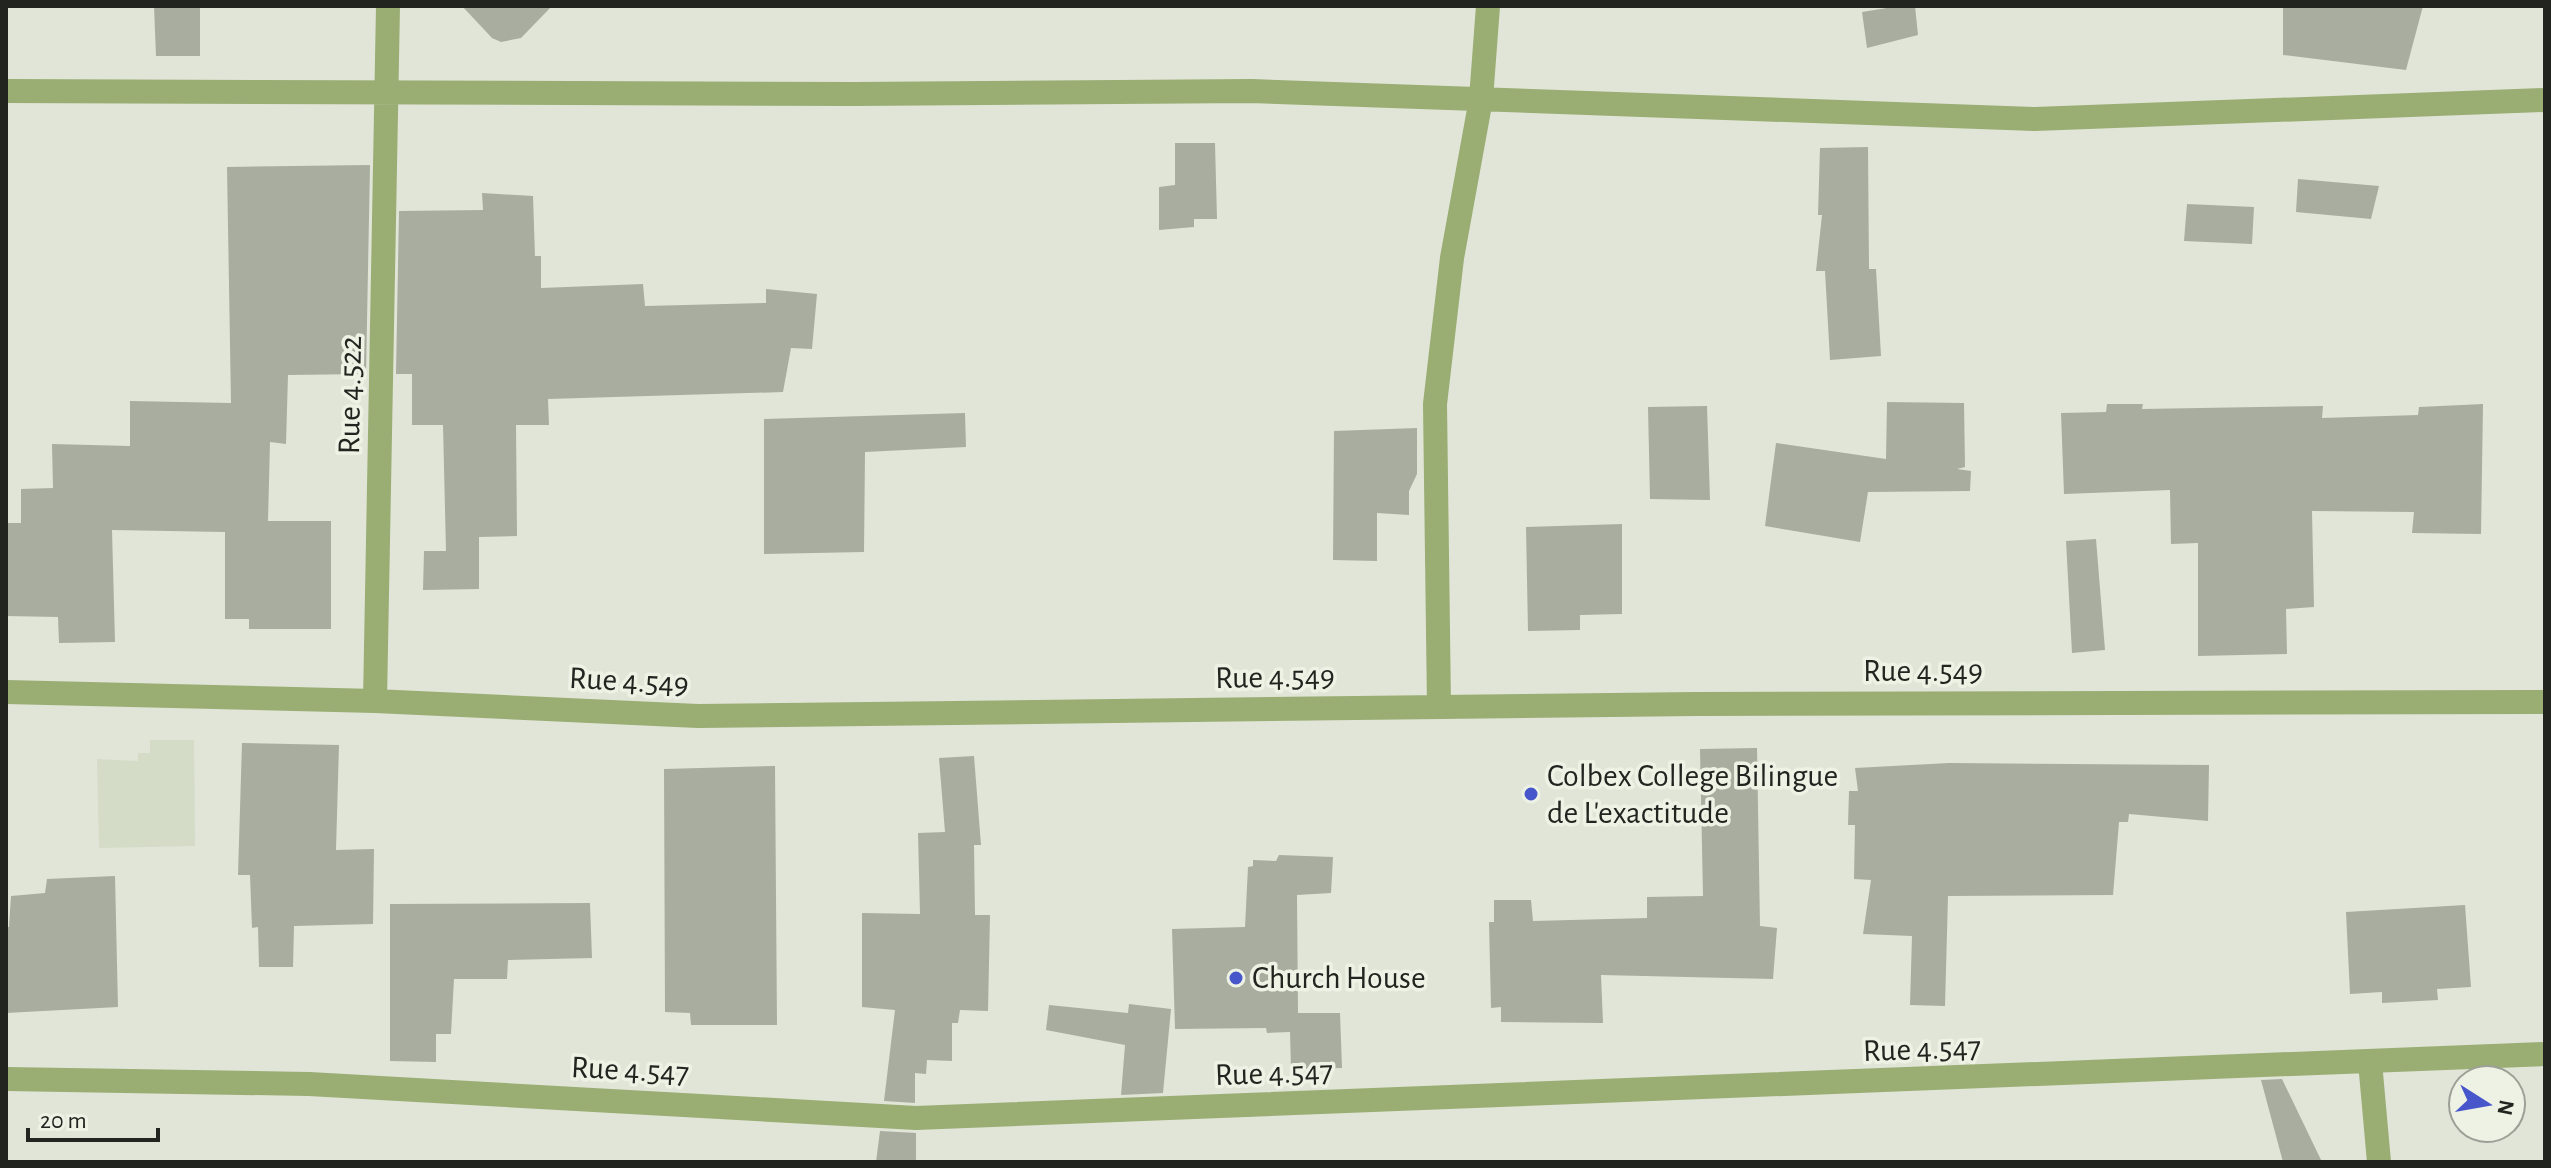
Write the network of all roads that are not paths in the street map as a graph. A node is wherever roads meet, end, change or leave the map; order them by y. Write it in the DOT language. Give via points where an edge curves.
graph roads {
  1 [pos="388,6"];
  2 [pos="1488,6"];
  3 [pos="387,90"];
  4 [pos="6,91"];
  5 [pos="1481,99"];
  6 [pos="2545,100"];
  7 [pos="6,692"];
  8 [pos="375,701"];
  9 [pos="2545,702"];
  10 [pos="1439,707"];
  11 [pos="2545,1054"];
  12 [pos="2370,1062"];
  13 [pos="6,1079"];
  14 [pos="2379,1162"];
  1 -- 3 [label="street, Rue 4.522"];
  2 -- 5 [label="street"];
  3 -- 4 [label="street"];
  3 -- 5 [label="street" via="1252,91"];
  3 -- 8 [label="street, Rue 4.522"];
  5 -- 6 [label="street" via="2035,119"];
  5 -- 10 [label="street" via="1452,258 1435,404"];
  7 -- 8 [label="street, Rue 4.549"];
  8 -- 10 [label="street, Rue 4.549" via="698,716"];
  9 -- 10 [label="street, Rue 4.549"];
  11 -- 12 [label="street, Rue 4.547"];
  12 -- 13 [label="street, Rue 4.547" via="916,1118 309,1084"];
  12 -- 14 [label="street"];
}
